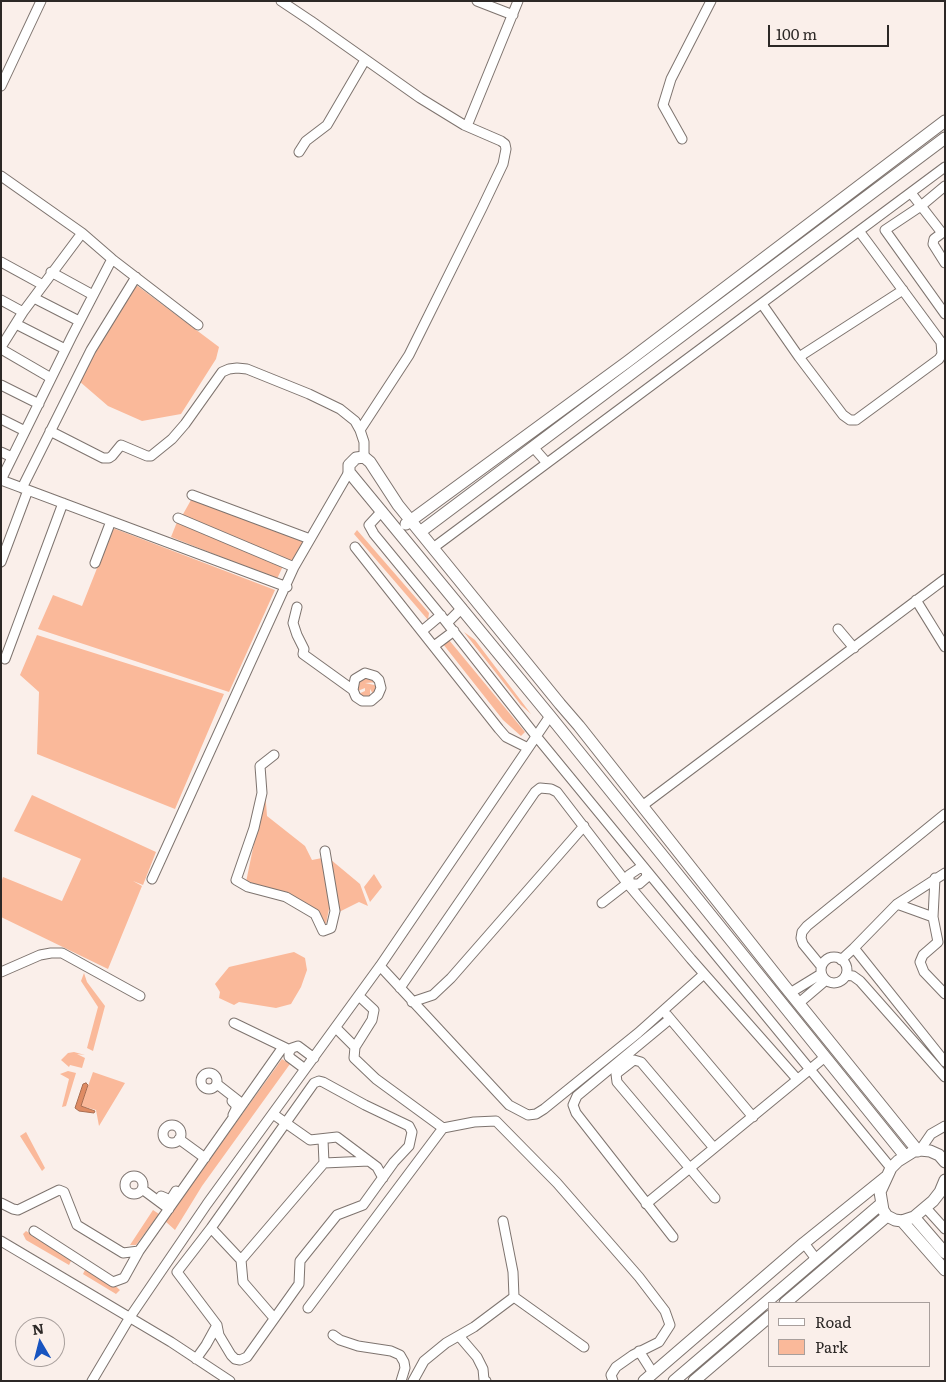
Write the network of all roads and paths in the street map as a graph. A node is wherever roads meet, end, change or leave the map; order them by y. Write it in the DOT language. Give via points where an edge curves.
graph roads {
  1 [pos="41,1"];
  2 [pos="281,1"];
  3 [pos="518,1"];
  4 [pos="711,1"];
  5 [pos="479,2"];
  6 [pos="512,15"];
  7 [pos="365,60"];
  8 [pos="1,86"];
  9 [pos="945,121"];
  10 [pos="467,126"];
  11 [pos="945,138"];
  12 [pos="682,139"];
  13 [pos="299,152"];
  14 [pos="943,173"];
  15 [pos="1,176"];
  16 [pos="945,186"];
  17 [pos="911,193"];
  18 [pos="921,206"];
  19 [pos="859,231"];
  20 [pos="82,232"];
  21 [pos="112,258"];
  22 [pos="1,262"];
  23 [pos="945,263"];
  24 [pos="52,272"];
  25 [pos="136,277"];
  26 [pos="43,285"];
  27 [pos="903,290"];
  28 [pos="93,295"];
  29 [pos="34,298"];
  30 [pos="1,300"];
  31 [pos="762,304"];
  32 [pos="23,312"];
  33 [pos="945,314"];
  34 [pos="79,322"];
  35 [pos="16,324"];
  36 [pos="198,325"];
  37 [pos="1,348"];
  38 [pos="65,349"];
  39 [pos="799,357"];
  40 [pos="51,378"];
  41 [pos="1,385"];
  42 [pos="38,404"];
  43 [pos="1,419"];
  44 [pos="360,430"];
  45 [pos="25,431"];
  46 [pos="50,431"];
  47 [pos="534,447"];
  48 [pos="1,452"];
  49 [pos="364,457"];
  50 [pos="12,458"];
  51 [pos="547,463"];
  52 [pos="349,472"];
  53 [pos="25,489"];
  54 [pos="192,495"];
  55 [pos="63,503"];
  56 [pos="382,511"];
  57 [pos="178,518"];
  58 [pos="411,520"];
  59 [pos="111,521"];
  60 [pos="398,530"];
  61 [pos="420,532"];
  62 [pos="310,539"];
  63 [pos="355,547"];
  64 [pos="433,548"];
  65 [pos="1,562"];
  66 [pos="95,563"];
  67 [pos="294,567"];
  68 [pos="945,579"];
  69 [pos="287,587"];
  70 [pos="916,600"];
  71 [pos="297,608"];
  72 [pos="462,608"];
  73 [pos="444,619"];
  74 [pos="838,629"];
  75 [pos="454,631"];
  76 [pos="422,632"];
  77 [pos="434,646"];
  78 [pos="945,647"];
  79 [pos="854,648"];
  80 [pos="5,658"];
  81 [pos="353,690"];
  82 [pos="550,716"];
  83 [pos="536,736"];
  84 [pos="528,748"];
  85 [pos="274,755"];
  86 [pos="642,806"];
  87 [pos="945,814"];
  88 [pos="584,826"];
  89 [pos="325,851"];
  90 [pos="647,871"];
  91 [pos="694,871"];
  92 [pos="945,873"];
  93 [pos="935,878"];
  94 [pos="152,879"];
  95 [pos="682,879"];
  96 [pos="628,882"];
  97 [pos="602,903"];
  98 [pos="897,904"];
  99 [pos="933,917"];
  100 [pos="942,946"];
  101 [pos="854,948"];
  102 [pos="841,960"];
  103 [pos="380,966"];
  104 [pos="1,972"];
  105 [pos="823,973"];
  106 [pos="704,974"];
  107 [pos="846,975"];
  108 [pos="400,988"];
  109 [pos="790,993"];
  110 [pos="945,994"];
  111 [pos="140,996"];
  112 [pos="360,996"];
  113 [pos="412,1002"];
  114 [pos="799,1004"];
  115 [pos="664,1010"];
  116 [pos="670,1019"];
  117 [pos="234,1023"];
  118 [pos="336,1028"];
  119 [pos="355,1047"];
  120 [pos="287,1048"];
  121 [pos="825,1057"];
  122 [pos="314,1058"];
  123 [pos="945,1062"];
  124 [pos="305,1069"];
  125 [pos="810,1069"];
  126 [pos="945,1077"];
  127 [pos="797,1079"];
  128 [pos="217,1084"];
  129 [pos="232,1101"];
  130 [pos="243,1104"];
  131 [pos="273,1114"];
  132 [pos="753,1117"];
  133 [pos="285,1124"];
  134 [pos="945,1126"];
  135 [pos="443,1128"];
  136 [pos="180,1139"];
  137 [pos="323,1140"];
  138 [pos="714,1148"];
  139 [pos="919,1150"];
  140 [pos="204,1156"];
  141 [pos="905,1156"];
  142 [pos="943,1156"];
  143 [pos="369,1161"];
  144 [pos="324,1163"];
  145 [pos="689,1168"];
  146 [pos="889,1173"];
  147 [pos="383,1178"];
  148 [pos="945,1180"];
  149 [pos="142,1189"];
  150 [pos="942,1190"];
  151 [pos="161,1196"];
  152 [pos="715,1198"];
  153 [pos="1,1203"];
  154 [pos="646,1204"];
  155 [pos="881,1204"];
  156 [pos="926,1208"];
  157 [pos="169,1209"];
  158 [pos="887,1216"];
  159 [pos="914,1217"];
  160 [pos="503,1221"];
  161 [pos="902,1221"];
  162 [pos="211,1228"];
  163 [pos="945,1229"];
  164 [pos="34,1231"];
  165 [pos="673,1237"];
  166 [pos="1,1240"];
  167 [pos="804,1243"];
  168 [pos="139,1251"];
  169 [pos="945,1252"];
  170 [pos="816,1259"];
  171 [pos="241,1260"];
  172 [pos="945,1270"];
  173 [pos="514,1297"];
  174 [pos="786,1302"];
  175 [pos="308,1308"];
  176 [pos="130,1317"];
  177 [pos="274,1318"];
  178 [pos="768,1318"];
  179 [pos="216,1324"];
  180 [pos="333,1335"];
  181 [pos="459,1336"];
  182 [pos="584,1346"];
  183 [pos="639,1352"];
  184 [pos="196,1359"];
  185 [pos="653,1373"];
  186 [pos="92,1381"];
  187 [pos="230,1381"];
  188 [pos="401,1381"];
  189 [pos="413,1381"];
  190 [pos="484,1381"];
  191 [pos="613,1381"];
  192 [pos="644,1381"];
  193 [pos="674,1381"];
  194 [pos="694,1381"];
  1 -- 8 [label="street"];
  2 -- 7 [label="street"];
  3 -- 6 [label="street"];
  4 -- 12 [label="street" via="663,105"];
  5 -- 6 [label="street"];
  6 -- 10 [label="street"];
  7 -- 10 [label="street"];
  7 -- 13 [label="street" via="327,125 306,141"];
  9 -- 58 [label="street" via="627,362"];
  10 -- 44 [label="street" via="504,144 503,164 409,355"];
  11 -- 47 [label="street"];
  14 -- 17 [label="street"];
  15 -- 20 [label="street"];
  16 -- 18 [label="street"];
  17 -- 18 [label="street"];
  17 -- 19 [label="street"];
  18 -- 23 [label="street" via="942,233 933,244"];
  18 -- 33 [label="street" via="885,230"];
  19 -- 27 [label="street"];
  19 -- 31 [label="street"];
  20 -- 21 [label="street"];
  20 -- 24 [label="street"];
  21 -- 25 [label="street"];
  21 -- 28 [label="street"];
  22 -- 26 [label="street"];
  24 -- 26 [label="street"];
  24 -- 28 [label="street"];
  25 -- 36 [label="street"];
  25 -- 46 [label="street" via="91,350"];
  26 -- 29 [label="street"];
  27 -- 39 [label="street"];
  27 -- 39 [label="street" via="941,342 942,354 940,359 856,420 847,418"];
  28 -- 34 [label="street"];
  29 -- 32 [label="street"];
  29 -- 34 [label="street"];
  30 -- 32 [label="street"];
  31 -- 39 [label="street"];
  31 -- 51 [label="street"];
  32 -- 35 [label="street"];
  34 -- 38 [label="street"];
  35 -- 37 [label="street"];
  35 -- 38 [label="street"];
  37 -- 40 [label="street"];
  38 -- 40 [label="street"];
  40 -- 42 [label="street"];
  41 -- 42 [label="street"];
  42 -- 45 [label="street"];
  43 -- 45 [label="street"];
  44 -- 46 [label="street" via="348,415 327,402 237,368 222,372 185,424 151,456 121,445 112,456 103,458"];
  44 -- 49 [label="street"];
  45 -- 50 [label="street"];
  46 -- 53 [label="street"];
  47 -- 51 [label="street"];
  47 -- 61 [label="street"];
  48 -- 50 [label="street"];
  49 -- 52 [label="street" via="356,458 349,465"];
  49 -- 58 [label="street"];
  50 -- 53 [label="street" via="1,480"];
  51 -- 64 [label="street"];
  52 -- 56 [label="street"];
  52 -- 62 [label="street"];
  53 -- 55 [label="street"];
  53 -- 65 [label="street"];
  54 -- 62 [label="street"];
  55 -- 59 [label="street"];
  55 -- 80 [label="street"];
  56 -- 60 [label="street"];
  56 -- 73 [label="street" via="370,521 370,528"];
  57 -- 67 [label="street"];
  58 -- 60 [label="street"];
  58 -- 61 [label="street"];
  59 -- 66 [label="street"];
  59 -- 69 [label="street"];
  60 -- 72 [label="street"];
  61 -- 64 [label="street"];
  62 -- 67 [label="street"];
  63 -- 76 [label="street"];
  64 -- 86 [label="street"];
  67 -- 69 [label="street"];
  68 -- 70 [label="street"];
  69 -- 94 [label="street"];
  70 -- 78 [label="street"];
  70 -- 79 [label="street"];
  71 -- 81 [label="street" via="293,623 304,654"];
  72 -- 73 [label="street"];
  72 -- 82 [label="street"];
  73 -- 75 [label="street"];
  73 -- 76 [label="street"];
  74 -- 79 [label="street"];
  75 -- 77 [label="street"];
  75 -- 83 [label="street"];
  76 -- 77 [label="street"];
  77 -- 84 [label="street" via="502,733"];
  79 -- 86 [label="street"];
  82 -- 83 [label="street"];
  82 -- 95 [label="street"];
  83 -- 84 [label="street"];
  83 -- 90 [label="street"];
  84 -- 103 [label="street"];
  85 -- 89 [label="street" via="260,766 262,793 236,880 248,887 286,897 315,914 323,931 331,928 335,911"];
  86 -- 91 [label="street"];
  87 -- 105 [label="street" via="802,932 804,944"];
  88 -- 96 [label="street"];
  88 -- 108 [label="street" via="557,792 540,788 535,792"];
  88 -- 113 [label="street" via="451,978 433,995"];
  90 -- 96 [label="street" via="638,869 629,875"];
  90 -- 125 [label="street"];
  91 -- 95 [label="street"];
  91 -- 109 [label="street"];
  92 -- 93 [label="street"];
  93 -- 98 [label="street"];
  93 -- 99 [label="street"];
  95 -- 121 [label="street"];
  96 -- 97 [label="street"];
  96 -- 106 [label="street"];
  98 -- 99 [label="street"];
  98 -- 101 [label="street"];
  99 -- 100 [label="street"];
  100 -- 110 [label="street" via="923,954 920,962 924,972"];
  101 -- 102 [label="street"];
  101 -- 123 [label="street"];
  102 -- 105 [label="street" via="826,960"];
  102 -- 107 [label="street" via="846,967"];
  103 -- 108 [label="street"];
  103 -- 112 [label="street"];
  104 -- 111 [label="street" via="40,955 62,953"];
  105 -- 107 [label="street" via="829,982 837,983"];
  105 -- 109 [label="street"];
  105 -- 114 [label="street"];
  106 -- 115 [label="street"];
  106 -- 127 [label="street"];
  107 -- 126 [label="street" via="860,981"];
  108 -- 113 [label="street"];
  109 -- 114 [label="street"];
  112 -- 118 [label="street"];
  112 -- 119 [label="street" via="374,1010 372,1020"];
  113 -- 115 [label="street" via="509,1105 528,1115 544,1109"];
  114 -- 139 [label="street"];
  115 -- 116 [label="street"];
  116 -- 132 [label="street"];
  116 -- 154 [label="street" via="578,1096 573,1105 576,1114"];
  117 -- 120 [label="street"];
  118 -- 119 [label="street"];
  118 -- 122 [label="street"];
  119 -- 135 [label="street" via="354,1058 376,1079"];
  120 -- 122 [label="street" via="298,1046"];
  120 -- 124 [label="street" via="290,1058"];
  120 -- 130 [label="street"];
  121 -- 125 [label="street"];
  121 -- 141 [label="street"];
  122 -- 124 [label="street"];
  124 -- 131 [label="street"];
  125 -- 127 [label="street"];
  125 -- 146 [label="street"];
  127 -- 132 [label="street"];
  128 -- 130 [label="street"];
  129 -- 140 [label="street" via="236,1109"];
  130 -- 140 [label="street"];
  131 -- 133 [label="street"];
  131 -- 176 [label="street"];
  132 -- 138 [label="street"];
  133 -- 137 [label="street" via="310,1140"];
  133 -- 147 [label="street" via="319,1080 410,1126 410,1146"];
  133 -- 162 [label="street"];
  134 -- 139 [label="street" via="931,1134"];
  135 -- 175 [label="street"];
  135 -- 183 [label="street" via="496,1121 639,1276 665,1311 670,1325 659,1342"];
  136 -- 140 [label="street"];
  137 -- 143 [label="street" via="337,1137"];
  137 -- 144 [label="street"];
  138 -- 145 [label="street"];
  138 -- 145 [label="street" via="641,1062 634,1060 616,1074 617,1082"];
  139 -- 141 [label="street"];
  139 -- 142 [label="street"];
  140 -- 151 [label="street" via="171,1199"];
  140 -- 157 [label="street"];
  141 -- 146 [label="street"];
  143 -- 144 [label="street"];
  143 -- 147 [label="street"];
  144 -- 171 [label="street"];
  145 -- 152 [label="street"];
  145 -- 154 [label="street"];
  146 -- 155 [label="street" via="880,1192"];
  146 -- 167 [label="street"];
  147 -- 177 [label="street" via="362,1205 336,1215 300,1261 299,1284"];
  148 -- 150 [label="street"];
  149 -- 157 [label="street"];
  150 -- 156 [label="street"];
  153 -- 168 [label="street" via="18,1210 59,1190 64,1192 77,1225 123,1254"];
  154 -- 165 [label="street"];
  155 -- 158 [label="street"];
  155 -- 170 [label="street"];
  156 -- 159 [label="street"];
  156 -- 163 [label="street"];
  157 -- 168 [label="street"];
  158 -- 161 [label="street"];
  158 -- 174 [label="street"];
  159 -- 161 [label="street"];
  159 -- 169 [label="street"];
  160 -- 173 [label="street" via="513,1272"];
  161 -- 172 [label="street"];
  162 -- 171 [label="street"];
  162 -- 179 [label="street" via="177,1272"];
  164 -- 168 [label="street" via="112,1282 124,1278"];
  166 -- 176 [label="street"];
  167 -- 170 [label="street"];
  167 -- 185 [label="street"];
  170 -- 193 [label="street"];
  171 -- 177 [label="street" via="243,1282"];
  173 -- 181 [label="street"];
  173 -- 182 [label="street"];
  176 -- 184 [label="street"];
  176 -- 186 [label="street"];
  177 -- 179 [label="street" via="247,1356 240,1360 231,1355"];
  178 -- 194 [label="street"];
  179 -- 184 [label="street"];
  180 -- 188 [label="street" via="358,1346 400,1355 406,1368"];
  181 -- 189 [label="street" via="424,1361"];
  181 -- 190 [label="street" via="477,1357"];
  183 -- 185 [label="street"];
  183 -- 191 [label="street" via="616,1367 611,1374"];
  184 -- 187 [label="street"];
  185 -- 192 [label="street"];
}
